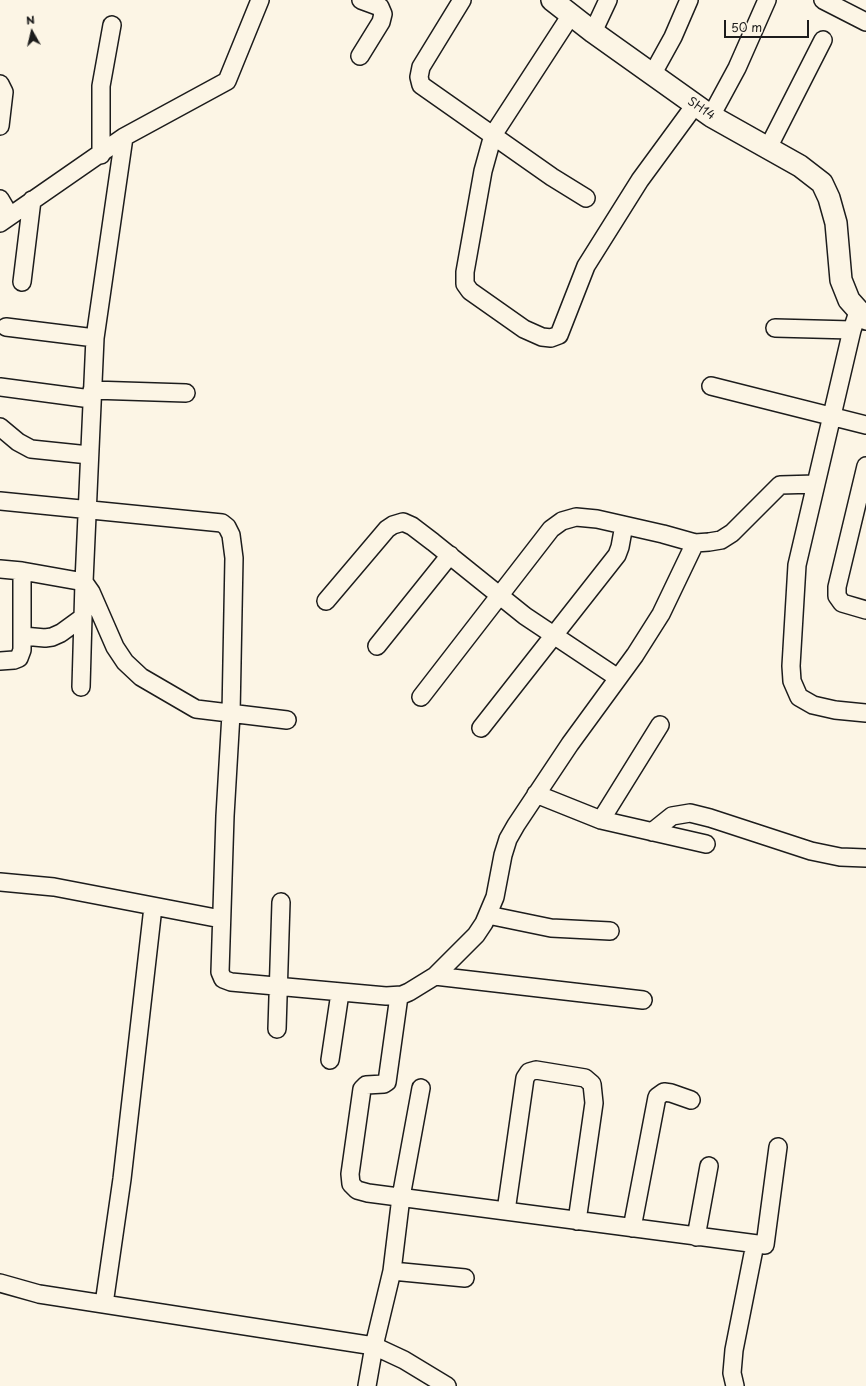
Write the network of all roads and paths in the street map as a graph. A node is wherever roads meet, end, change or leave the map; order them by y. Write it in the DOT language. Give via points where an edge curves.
graph roads {
  1 [pos="260,0"];
  2 [pos="362,0"];
  3 [pos="462,0"];
  4 [pos="552,0"];
  5 [pos="608,0"];
  6 [pos="689,0"];
  7 [pos="767,0"];
  8 [pos="823,0"];
  9 [pos="842,5"];
  10 [pos="571,15"];
  11 [pos="866,22"];
  12 [pos="112,25"];
  13 [pos="593,32"];
  14 [pos="823,40"];
  15 [pos="360,56"];
  16 [pos="652,75"];
  17 [pos="0,84"];
  18 [pos="703,111"];
  19 [pos="0,126"];
  20 [pos="493,135"];
  21 [pos="124,137"];
  22 [pos="768,148"];
  23 [pos="100,155"];
  24 [pos="586,198"];
  25 [pos="0,199"];
  26 [pos="32,200"];
  27 [pos="5,219"];
  28 [pos="22,282"];
  29 [pos="859,320"];
  30 [pos="6,326"];
  31 [pos="776,328"];
  32 [pos="95,338"];
  33 [pos="710,386"];
  34 [pos="0,387"];
  35 [pos="186,393"];
  36 [pos="92,395"];
  37 [pos="833,415"];
  38 [pos="866,425"];
  39 [pos="0,427"];
  40 [pos="89,455"];
  41 [pos="866,466"];
  42 [pos="816,484"];
  43 [pos="0,501"];
  44 [pos="87,509"];
  45 [pos="624,525"];
  46 [pos="695,543"];
  47 [pos="450,555"];
  48 [pos="0,569"];
  49 [pos="22,571"];
  50 [pos="84,582"];
  51 [pos="500,596"];
  52 [pos="326,601"];
  53 [pos="866,610"];
  54 [pos="83,617"];
  55 [pos="554,635"];
  56 [pos="23,636"];
  57 [pos="377,646"];
  58 [pos="0,661"];
  59 [pos="618,678"];
  60 [pos="81,687"];
  61 [pos="421,697"];
  62 [pos="866,713"];
  63 [pos="231,714"];
  64 [pos="288,720"];
  65 [pos="660,725"];
  66 [pos="481,728"];
  67 [pos="536,794"];
  68 [pos="601,820"];
  69 [pos="652,832"];
  70 [pos="706,844"];
  71 [pos="866,858"];
  72 [pos="0,882"];
  73 [pos="281,902"];
  74 [pos="153,907"];
  75 [pos="488,915"];
  76 [pos="221,919"];
  77 [pos="610,931"];
  78 [pos="435,976"];
  79 [pos="278,986"];
  80 [pos="340,992"];
  81 [pos="399,996"];
  82 [pos="643,1000"];
  83 [pos="276,1029"];
  84 [pos="330,1060"];
  85 [pos="421,1088"];
  86 [pos="691,1100"];
  87 [pos="778,1147"];
  88 [pos="709,1166"];
  89 [pos="401,1196"];
  90 [pos="506,1211"];
  91 [pos="577,1221"];
  92 [pos="632,1228"];
  93 [pos="696,1237"];
  94 [pos="760,1245"];
  95 [pos="392,1271"];
  96 [pos="465,1278"];
  97 [pos="0,1282"];
  98 [pos="104,1304"];
  99 [pos="374,1346"];
  100 [pos="366,1386"];
  101 [pos="447,1386"];
  102 [pos="735,1386"];
  1 -- 21 [label="street" via="227,81"];
  2 -- 15 [label="street" via="380,7 383,14 382,22"];
  3 -- 20 [label="street" via="428,52 419,77 421,85"];
  4 -- 10 [label="main road, SH14 / SH14"];
  5 -- 13 [label="street"];
  6 -- 16 [label="street" via="673,37"];
  7 -- 18 [label="street" via="738,68"];
  8 -- 9 [label="street"];
  9 -- 11 [label="street"];
  10 -- 13 [label="main road, SH14 / SH14"];
  10 -- 20 [label="street"];
  12 -- 23 [label="street" via="101,86"];
  13 -- 16 [label="main road, SH14 / SH14"];
  14 -- 22 [label="street"];
  16 -- 18 [label="main road, SH14 / SH14"];
  17 -- 19 [label="street" via="4,92"];
  18 -- 20 [label="street" via="640,180 586,266 559,335 551,338 524,329 470,291 465,284 477,202"];
  18 -- 22 [label="main road, SH14 / SH14"];
  20 -- 24 [label="street"];
  21 -- 23 [label="street"];
  21 -- 32 [label="street"];
  22 -- 29 [label="main road, SH14 / SH14" via="800,166 822,183 836,223 841,280"];
  23 -- 26 [label="street"];
  25 -- 27 [label="street"];
  26 -- 27 [label="street"];
  26 -- 28 [label="street"];
  29 -- 31 [label="street"];
  29 -- 37 [label="street"];
  30 -- 32 [label="street"];
  32 -- 36 [label="street"];
  33 -- 37 [label="street"];
  34 -- 36 [label="street"];
  35 -- 36 [label="street"];
  36 -- 40 [label="street"];
  37 -- 38 [label="street"];
  37 -- 42 [label="street"];
  39 -- 40 [label="street" via="31,449"];
  40 -- 44 [label="street"];
  41 -- 53 [label="street" via="837,587 837,596 842,603"];
  42 -- 46 [label="street" via="780,485 732,533 721,540"];
  42 -- 62 [label="street" via="797,565 792,681 799,697 813,705"];
  43 -- 44 [label="street"];
  44 -- 50 [label="street"];
  44 -- 63 [label="street" via="222,523 227,527 231,535 234,558"];
  45 -- 46 [label="street"];
  45 -- 51 [label="street" via="576,517 562,521 551,529"];
  45 -- 55 [label="street" via="617,555"];
  46 -- 59 [label="street" via="661,614"];
  47 -- 51 [label="street"];
  47 -- 52 [label="street" via="412,526 403,522 393,525"];
  47 -- 57 [label="street"];
  48 -- 49 [label="street"];
  49 -- 50 [label="street"];
  49 -- 56 [label="street"];
  50 -- 54 [label="street"];
  50 -- 63 [label="street" via="92,592 115,647 125,662 141,677 196,709"];
  51 -- 55 [label="street"];
  51 -- 61 [label="street"];
  54 -- 56 [label="street" via="52,637"];
  54 -- 60 [label="street"];
  55 -- 59 [label="street"];
  55 -- 66 [label="street"];
  56 -- 58 [label="street" via="19,658"];
  59 -- 67 [label="street"];
  63 -- 64 [label="street"];
  63 -- 76 [label="street"];
  65 -- 68 [label="street"];
  67 -- 68 [label="street"];
  67 -- 75 [label="street" via="508,839 495,897"];
  68 -- 69 [label="street"];
  69 -- 70 [label="street"];
  69 -- 71 [label="street" via="672,816 690,813 811,851 840,857"];
  72 -- 74 [label="street" via="54,887"];
  73 -- 79 [label="street"];
  74 -- 76 [label="street"];
  74 -- 98 [label="street" via="122,1179"];
  75 -- 77 [label="street" via="551,928"];
  75 -- 78 [label="street" via="476,935"];
  76 -- 79 [label="street" via="219,968 224,979 231,982"];
  78 -- 81 [label="street"];
  78 -- 82 [label="street"];
  79 -- 80 [label="street"];
  79 -- 83 [label="street"];
  80 -- 81 [label="street"];
  80 -- 84 [label="street"];
  81 -- 89 [label="street" via="387,1082 366,1085 362,1089 350,1174 351,1184 357,1190"];
  85 -- 89 [label="street"];
  86 -- 92 [label="street" via="670,1092 657,1096"];
  87 -- 94 [label="street"];
  88 -- 93 [label="street"];
  89 -- 90 [label="street"];
  89 -- 95 [label="street"];
  90 -- 91 [label="street"];
  90 -- 91 [label="street" via="525,1078 529,1072 536,1070 585,1078 592,1084 594,1103"];
  91 -- 92 [label="street"];
  92 -- 93 [label="street"];
  93 -- 94 [label="street"];
  94 -- 102 [label="street" via="740,1377"];
  95 -- 96 [label="street"];
  95 -- 99 [label="street"];
  97 -- 98 [label="street" via="39,1294"];
  98 -- 99 [label="street"];
  99 -- 100 [label="street"];
  99 -- 101 [label="street" via="404,1360"];
}
